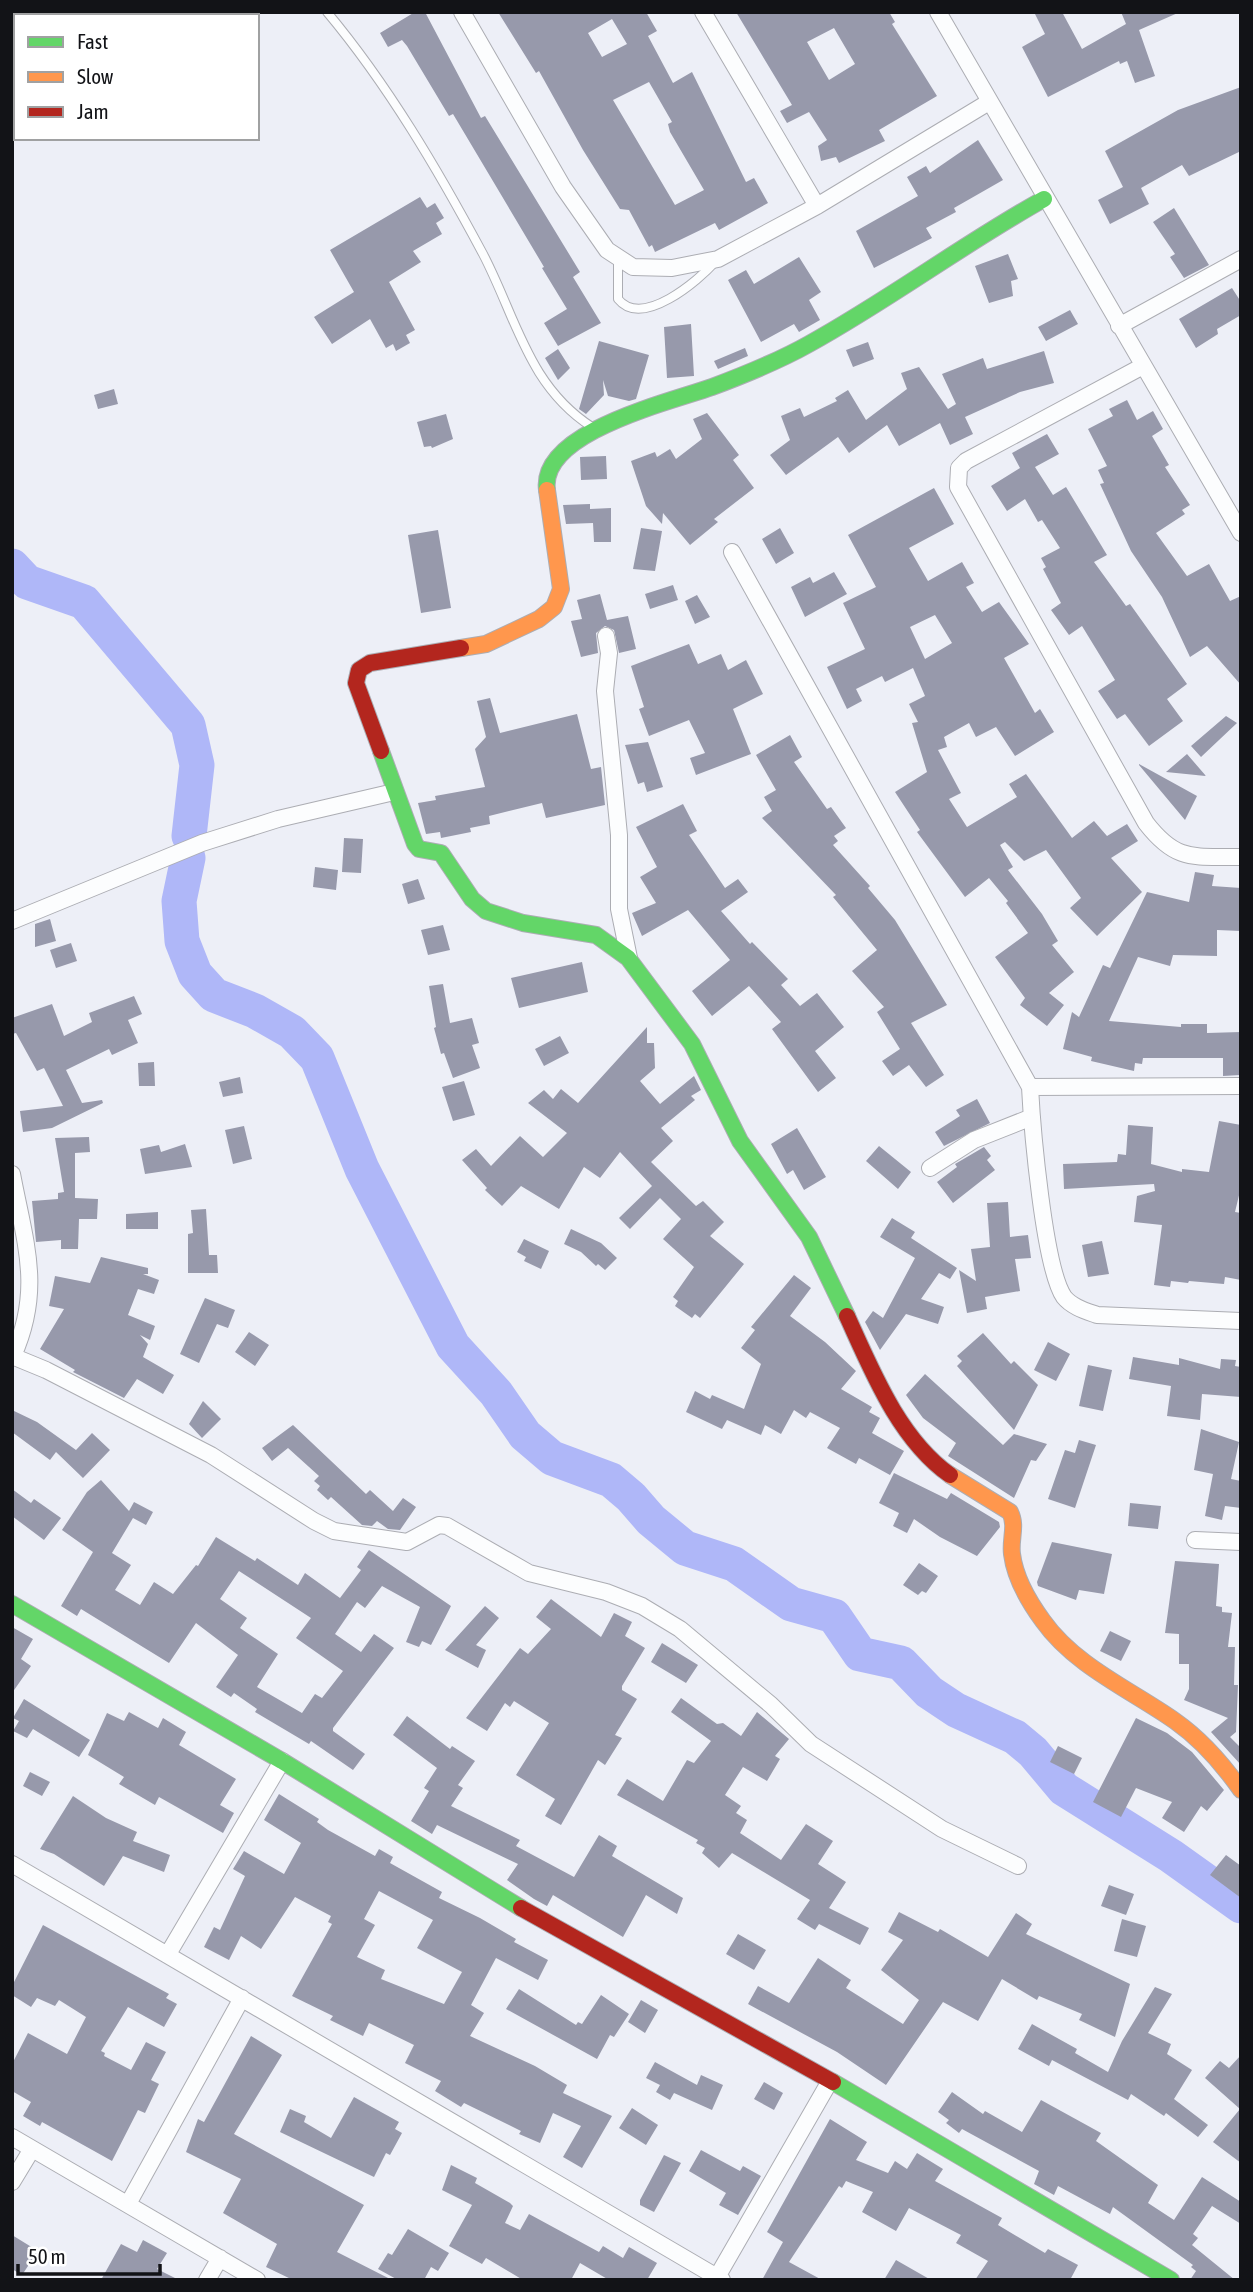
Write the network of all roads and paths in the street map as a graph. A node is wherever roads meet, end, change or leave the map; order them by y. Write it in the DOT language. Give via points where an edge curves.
graph roads {
  1 [pos="327,12"];
  2 [pos="462,12"];
  3 [pos="703,12"];
  4 [pos="939,13"];
  5 [pos="989,102"];
  6 [pos="1044,199"];
  7 [pos="817,206"];
  8 [pos="718,259"];
  9 [pos="618,260"];
  10 [pos="1241,260"];
  11 [pos="1119,326"];
  12 [pos="1143,366"];
  13 [pos="594,429"];
  14 [pos="1241,533"];
  15 [pos="732,552"];
  16 [pos="606,636"];
  17 [pos="394,792"];
  18 [pos="1241,857"];
  19 [pos="12,921"];
  20 [pos="630,960"];
  21 [pos="1241,1086"];
  22 [pos="1030,1087"];
  23 [pos="1032,1117"];
  24 [pos="930,1168"];
  25 [pos="12,1174"];
  26 [pos="1241,1321"];
  27 [pos="13,1356"];
  28 [pos="1195,1540"];
  29 [pos="1241,1542"];
  30 [pos="12,1604"];
  31 [pos="282,1761"];
  32 [pos="1241,1790"];
  33 [pos="12,1864"];
  34 [pos="1018,1866"];
  35 [pos="168,1954"];
  36 [pos="243,1998"];
  37 [pos="830,2081"];
  38 [pos="12,2137"];
  39 [pos="32,2149"];
  40 [pos="12,2182"];
  41 [pos="128,2204"];
  42 [pos="220,2258"];
  43 [pos="720,2278"];
  44 [pos="207,2280"];
  45 [pos="257,2280"];
  46 [pos="1171,2280"];
  1 -- 13 [label="lane" via="390,94 482,253 515,331 538,369 569,412"];
  2 -- 9 [label="street" via="563,187"];
  3 -- 7 [label="street"];
  4 -- 5 [label="street"];
  5 -- 6 [label="street"];
  5 -- 7 [label="street"];
  6 -- 11 [label="street"];
  6 -- 13 [label="street" via="808,345 724,382"];
  7 -- 8 [label="street"];
  8 -- 9 [label="street" via="649,269"];
  8 -- 9 [label="lane" via="675,295 639,309 629,309 618,299"];
  10 -- 11 [label="street"];
  11 -- 12 [label="street"];
  12 -- 14 [label="street"];
  12 -- 18 [label="street" via="966,461 959,468 958,487 1146,823 1163,844 1180,854"];
  13 -- 17 [label="street" via="573,442 547,475 561,589 554,607 539,620 493,642 370,663 356,674"];
  15 -- 22 [label="street"];
  16 -- 20 [label="street" via="605,691 619,835 619,909"];
  17 -- 19 [label="street" via="278,818 202,843"];
  17 -- 20 [label="street" via="415,844 441,853 463,889 485,911 590,932 606,938"];
  20 -- 32 [label="street" via="700,1057 747,1152 782,1193 817,1250 898,1421 940,1468 1010,1512 1016,1523 1012,1552 1029,1601 1050,1630 1195,1738"];
  21 -- 22 [label="street"];
  22 -- 23 [label="street"];
  23 -- 24 [label="street" via="974,1140"];
  23 -- 26 [label="street" via="1052,1264 1065,1298 1097,1315"];
  25 -- 27 [label="street" via="31,1287 23,1332"];
  27 -- 34 [label="street" via="211,1455 334,1531 407,1542 447,1525 529,1573 581,1584 642,1606 715,1657 811,1744 942,1829"];
  28 -- 29 [label="street"];
  30 -- 31 [label="street"];
  31 -- 35 [label="street"];
  31 -- 37 [label="street" via="513,1902"];
  33 -- 35 [label="street"];
  35 -- 36 [label="street"];
  36 -- 41 [label="street"];
  36 -- 43 [label="street"];
  37 -- 43 [label="street"];
  37 -- 46 [label="street"];
  38 -- 39 [label="street"];
  39 -- 40 [label="street"];
  39 -- 41 [label="street"];
  41 -- 42 [label="street"];
  42 -- 44 [label="street"];
  42 -- 45 [label="street"];
}
